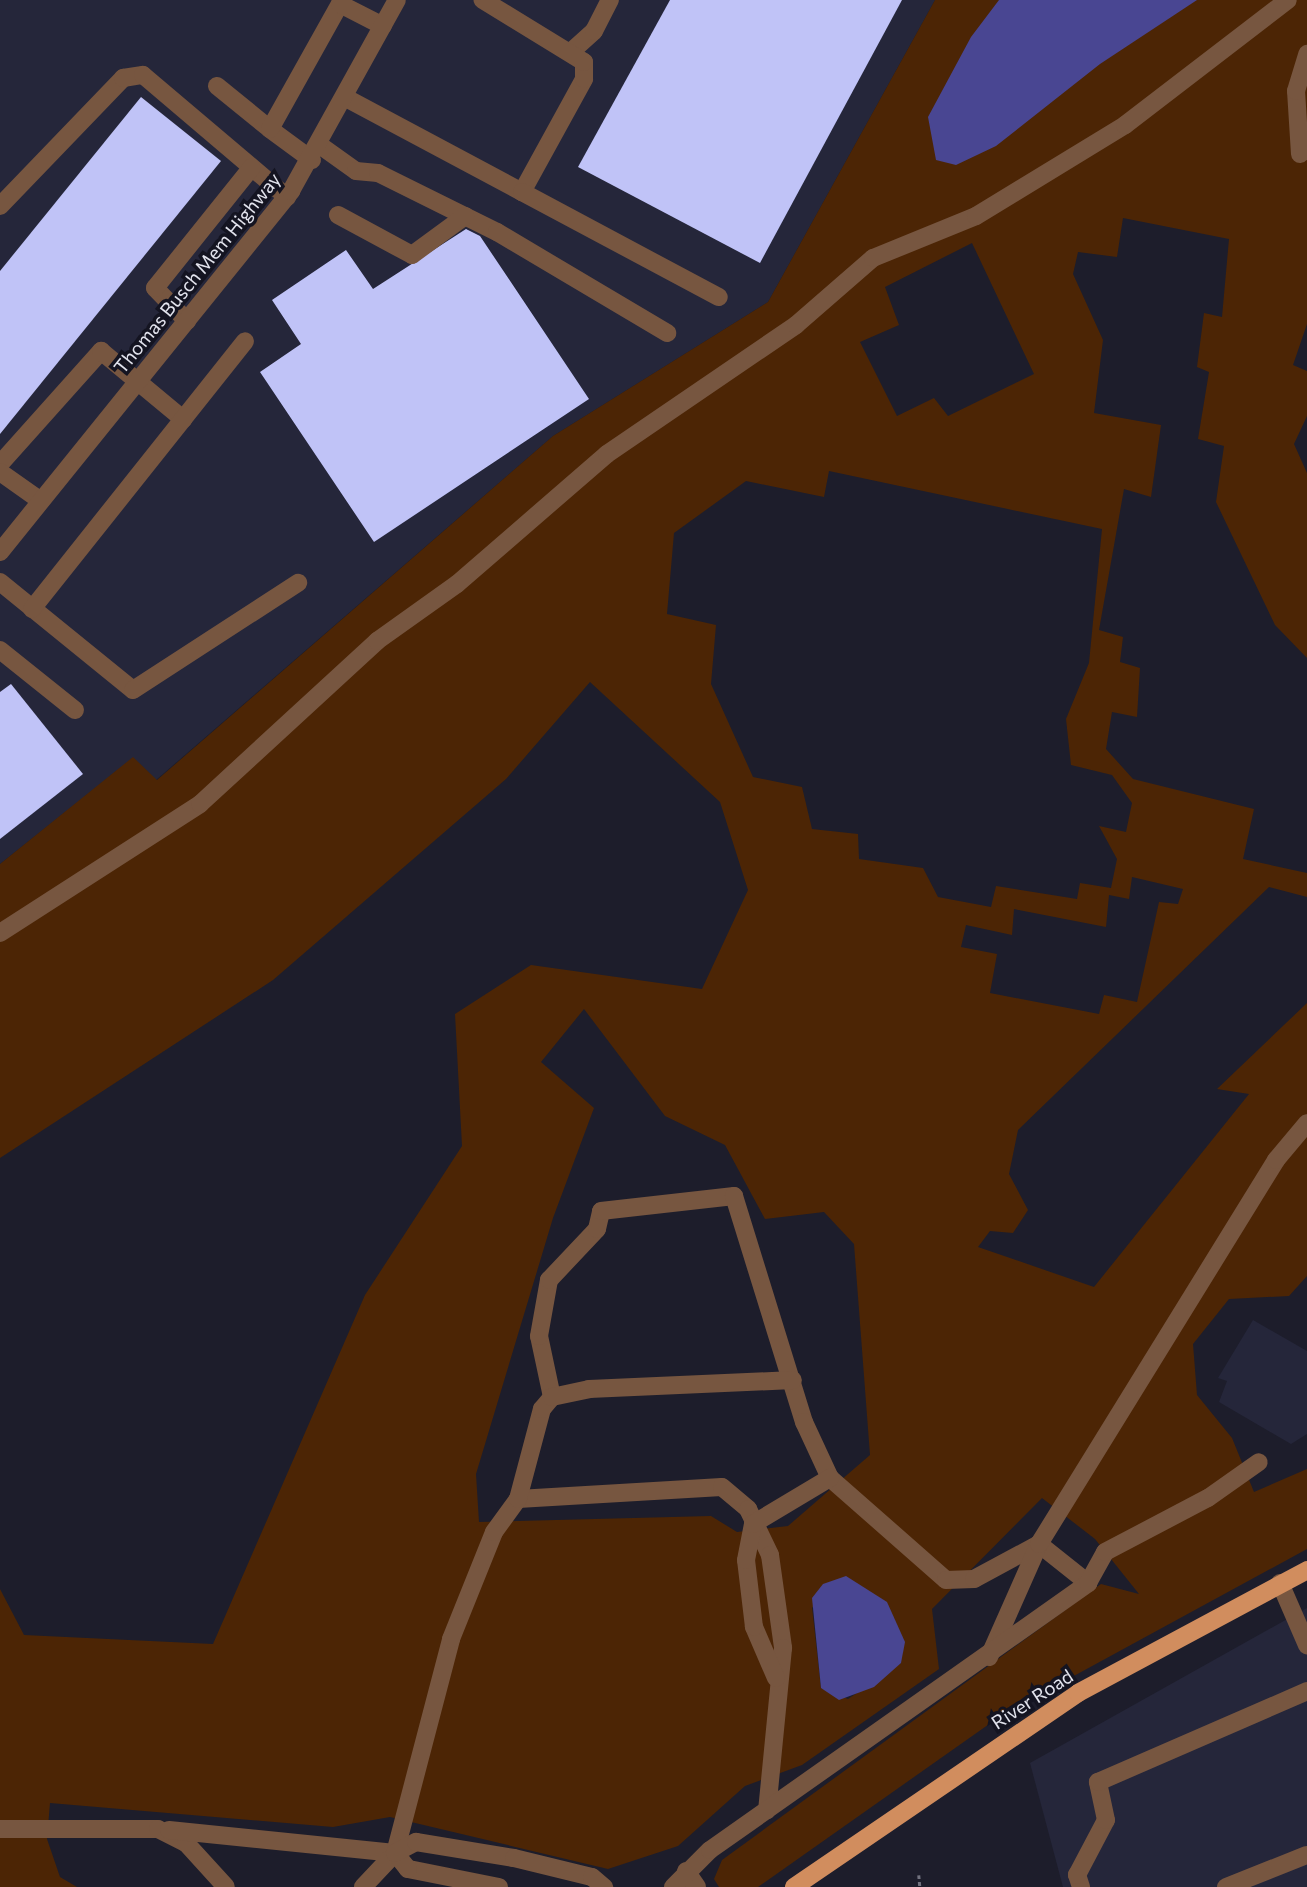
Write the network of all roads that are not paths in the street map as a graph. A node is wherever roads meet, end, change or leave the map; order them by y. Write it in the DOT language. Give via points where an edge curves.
graph roads {
  1 [pos="397,0"];
  2 [pos="483,0"];
  3 [pos="610,0"];
  4 [pos="1288,0"];
  5 [pos="383,26"];
  6 [pos="573,50"];
  7 [pos="1307,54"];
  8 [pos="216,86"];
  9 [pos="346,98"];
  10 [pos="270,129"];
  11 [pos="316,153"];
  12 [pos="1300,154"];
  13 [pos="251,168"];
  14 [pos="522,192"];
  15 [pos="286,197"];
  16 [pos="0,206"];
  17 [pos="338,215"];
  18 [pos="466,216"];
  19 [pos="719,297"];
  20 [pos="187,321"];
  21 [pos="667,333"];
  22 [pos="245,341"];
  23 [pos="138,382"];
  24 [pos="183,419"];
  25 [pos="0,464"];
  26 [pos="0,472"];
  27 [pos="41,501"];
  28 [pos="3,543"];
  29 [pos="0,582"];
  30 [pos="298,583"];
  31 [pos="32,609"];
  32 [pos="0,650"];
  33 [pos="75,710"];
  34 [pos="0,933"];
  35 [pos="1307,1123"];
  36 [pos="793,1380"];
  37 [pos="552,1397"];
  38 [pos="1259,1462"];
  39 [pos="830,1478"];
  40 [pos="518,1499"];
  41 [pos="753,1524"];
  42 [pos="1039,1544"];
  43 [pos="1307,1570"];
  44 [pos="1088,1583"];
  45 [pos="1280,1583"];
  46 [pos="1307,1645"];
  47 [pos="989,1657"];
  48 [pos="776,1678"];
  49 [pos="1307,1692"];
  50 [pos="767,1810"];
  51 [pos="0,1829"];
  52 [pos="158,1829"];
  53 [pos="395,1853"];
  54 [pos="1307,1855"];
  55 [pos="686,1871"];
  56 [pos="226,1887"];
  57 [pos="363,1887"];
  58 [pos="499,1887"];
  59 [pos="604,1887"];
  60 [pos="673,1887"];
  61 [pos="697,1887"];
  62 [pos="794,1887"];
  63 [pos="1081,1887"];
  64 [pos="1226,1887"];
  1 -- 5 [label="street, Thomas Busch Mem Highway"];
  2 -- 6 [label="street"];
  3 -- 6 [label="street" via="594,32"];
  4 -- 34 [label="street" via="1125,125 975,216 873,258 796,325 607,454 457,584 377,641 200,804"];
  5 -- 9 [label="street, Thomas Busch Mem Highway"];
  5 -- 10 [label="street" via="340,4"];
  6 -- 14 [label="street" via="584,62 584,79"];
  7 -- 12 [label="street" via="1296,91"];
  8 -- 10 [label="street"];
  9 -- 11 [label="street, Thomas Busch Mem Highway"];
  9 -- 14 [label="street"];
  10 -- 11 [label="street"];
  11 -- 15 [label="street, Thomas Busch Mem Highway"];
  11 -- 18 [label="street" via="356,171 378,173"];
  13 -- 15 [label="street"];
  13 -- 16 [label="street" via="144,75 123,78"];
  13 -- 20 [label="street" via="155,288"];
  14 -- 19 [label="street"];
  15 -- 20 [label="street, Thomas Busch Mem Highway"];
  17 -- 18 [label="street" via="412,255"];
  18 -- 21 [label="street"];
  20 -- 23 [label="street, Thomas Busch Mem Highway"];
  22 -- 24 [label="street"];
  23 -- 24 [label="street"];
  23 -- 25 [label="street" via="101,351"];
  23 -- 27 [label="street, Thomas Busch Mem Highway"];
  24 -- 31 [label="street"];
  26 -- 27 [label="street"];
  27 -- 28 [label="street, Thomas Busch Mem Highway"];
  29 -- 31 [label="street"];
  30 -- 31 [label="street" via="132,690"];
  32 -- 33 [label="street"];
  35 -- 42 [label="street" via="1276,1160"];
  36 -- 37 [label="street" via="589,1389"];
  36 -- 37 [label="street" via="734,1196 654,1200 601,1211 597,1228 549,1280 539,1336"];
  36 -- 39 [label="street"];
  37 -- 40 [label="street" via="542,1409"];
  38 -- 44 [label="street" via="1208,1498 1120,1541 1105,1552"];
  39 -- 41 [label="street"];
  39 -- 42 [label="street" via="946,1580 974,1579"];
  40 -- 41 [label="street" via="722,1487 748,1509"];
  40 -- 53 [label="street" via="494,1532 451,1639"];
  41 -- 48 [label="street" via="746,1560 754,1627"];
  41 -- 48 [label="street" via="770,1555 783,1648"];
  42 -- 44 [label="street"];
  42 -- 47 [label="street"];
  43 -- 45 [label="main road, River Road"];
  44 -- 47 [label="street"];
  45 -- 46 [label="street"];
  45 -- 62 [label="main road, River Road" via="1078,1693"];
  47 -- 50 [label="street"];
  48 -- 50 [label="street"];
  49 -- 63 [label="street" via="1098,1782 1106,1820 1077,1875"];
  50 -- 55 [label="street"];
  51 -- 52 [label="street"];
  52 -- 53 [label="street"];
  52 -- 56 [label="street" via="186,1843"];
  53 -- 57 [label="street"];
  53 -- 58 [label="street" via="408,1869"];
  53 -- 59 [label="street" via="416,1843 514,1858 592,1877"];
  54 -- 64 [label="street"];
  55 -- 60 [label="street"];
  55 -- 61 [label="street"];
}
